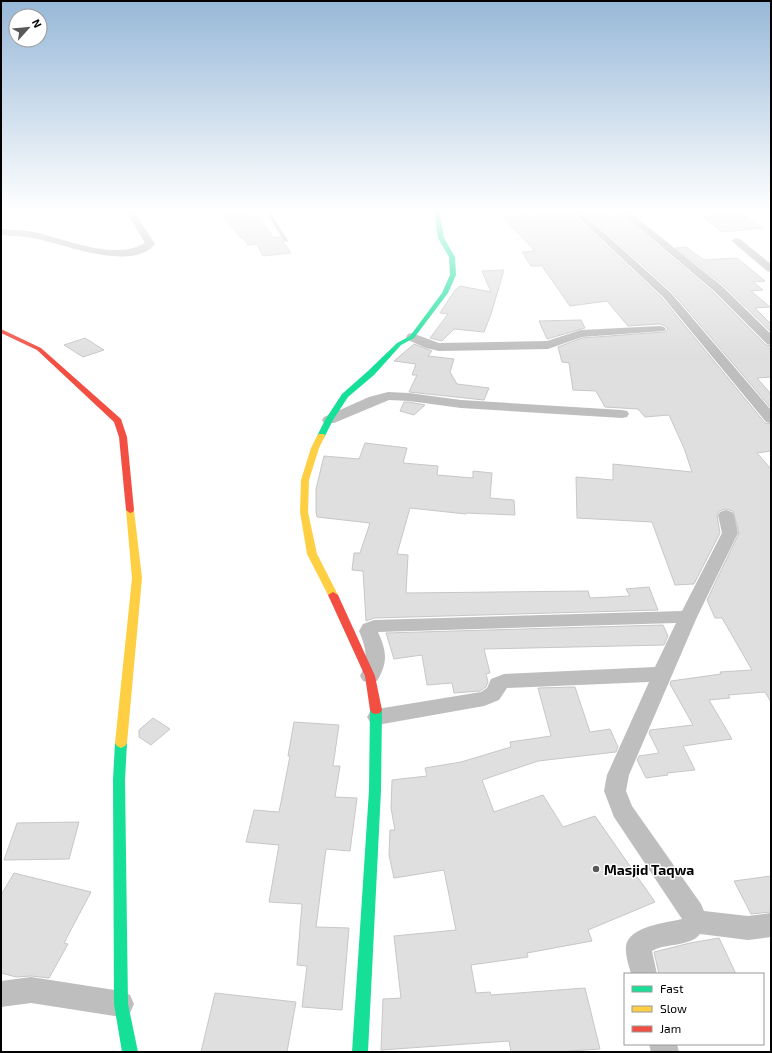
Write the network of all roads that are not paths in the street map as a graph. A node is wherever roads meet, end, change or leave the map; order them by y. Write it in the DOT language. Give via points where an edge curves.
graph roads {
  1 [pos="452,259"];
  2 [pos="629,259"];
  3 [pos="684,259"];
  4 [pos="759,259"];
  5 [pos="771,269"];
  6 [pos="660,329"];
  7 [pos="1,331"];
  8 [pos="412,337"];
  9 [pos="771,341"];
  10 [pos="622,414"];
  11 [pos="771,419"];
  12 [pos="329,420"];
  13 [pos="726,516"];
  14 [pos="688,616"];
  15 [pos="662,674"];
  16 [pos="370,676"];
  17 [pos="377,717"];
  18 [pos="695,922"];
  19 [pos="771,925"];
  20 [pos="644,973"];
  21 [pos="1,994"];
  22 [pos="121,1004"];
  23 [pos="130,1052"];
  24 [pos="360,1052"];
  1 -- 8 [label="street" via="453,275 445,293"];
  2 -- 11 [label="street" via="666,295"];
  3 -- 9 [label="street" via="734,302"];
  4 -- 5 [label="street"];
  6 -- 8 [label="street" via="596,332 548,345 439,347"];
  7 -- 22 [label="street" via="40,349 112,414 118,421 123,437 138,578 120,764"];
  8 -- 12 [label="street" via="399,344 345,396"];
  10 -- 12 [label="street" via="461,404 388,396"];
  12 -- 16 [label="street" via="315,448 305,480 304,512 312,554"];
  13 -- 14 [label="street" via="730,533"];
  14 -- 15 [label="street"];
  14 -- 16 [label="street" via="374,626 368,631 377,650 375,666"];
  15 -- 17 [label="street" via="504,682 498,684 494,694 484,699"];
  15 -- 18 [label="street" via="618,775 615,791 622,810 692,912"];
  16 -- 17 [label="street"];
  17 -- 24 [label="street"];
  18 -- 19 [label="street" via="748,928"];
  18 -- 20 [label="street" via="689,929 648,939 639,945 638,955"];
  21 -- 22 [label="street" via="31,990"];
  22 -- 23 [label="street"];
}
